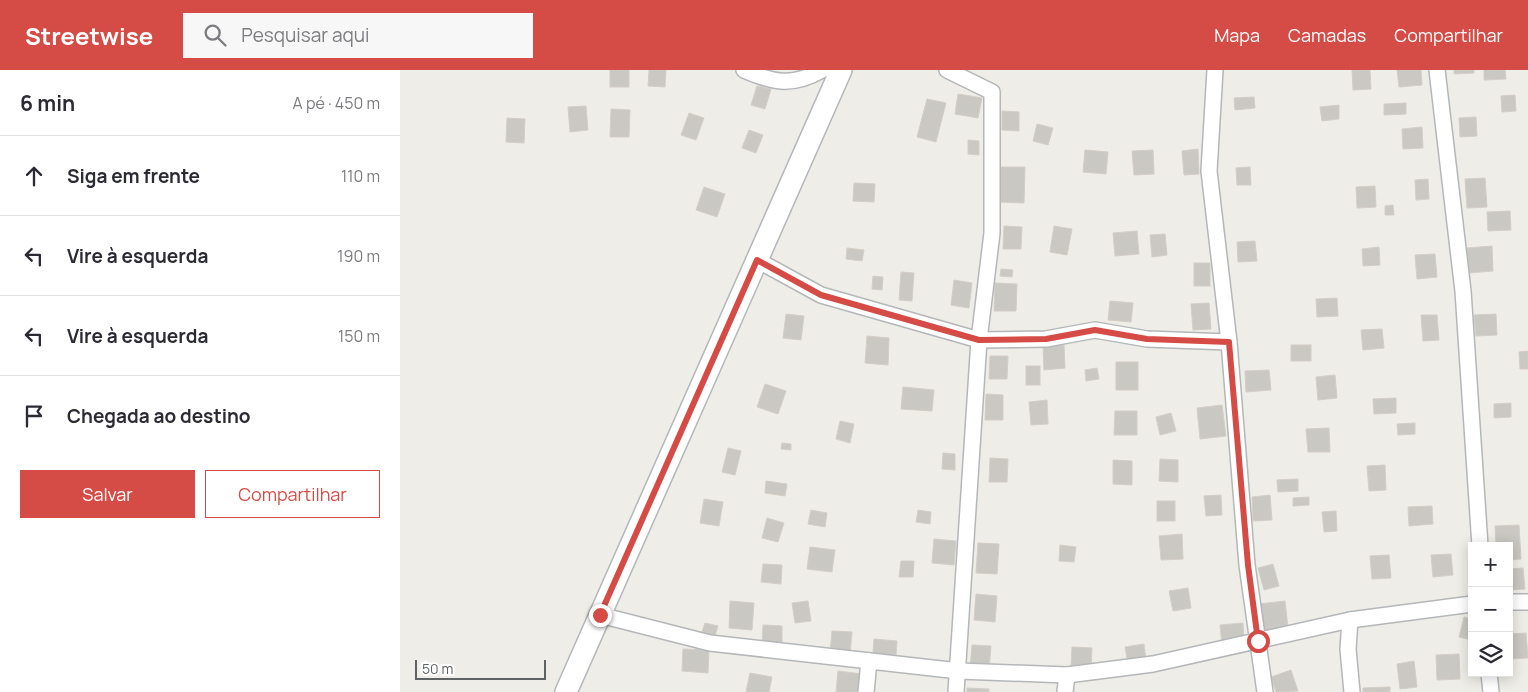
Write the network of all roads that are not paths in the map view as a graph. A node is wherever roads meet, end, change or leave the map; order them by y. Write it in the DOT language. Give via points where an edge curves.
graph roads {
  1 [pos="744,70"];
  2 [pos="822,70"];
  3 [pos="841,70"];
  4 [pos="947,70"];
  5 [pos="1215,70"];
  6 [pos="1437,70"];
  7 [pos="757,260"];
  8 [pos="979,340"];
  9 [pos="1229,342"];
  10 [pos="1480,542"];
  11 [pos="1513,602"];
  12 [pos="1528,602"];
  13 [pos="1468,605"];
  14 [pos="600,615"];
  15 [pos="1350,620"];
  16 [pos="1258,641"];
  17 [pos="869,661"];
  18 [pos="959,671"];
  19 [pos="1067,675"];
  20 [pos="1489,677"];
  21 [pos="566,692"];
  22 [pos="866,692"];
  23 [pos="956,692"];
  24 [pos="1065,692"];
  25 [pos="1265,692"];
  26 [pos="1352,692"];
  27 [pos="1490,692"];
  1 -- 2 [label="street" via="772,81 803,81"];
  3 -- 7 [label="main road"];
  4 -- 8 [label="street" via="992,92 992,233"];
  5 -- 9 [label="street" via="1209,171"];
  6 -- 10 [label="street" via="1463,291"];
  7 -- 8 [label="street" via="821,295"];
  7 -- 14 [label="main road"];
  8 -- 9 [label="street" via="1046,339 1095,330 1147,339"];
  8 -- 18 [label="street"];
  9 -- 16 [label="street" via="1248,565"];
  11 -- 12 [label="street"];
  13 -- 15 [label="street"];
  14 -- 17 [label="street" via="710,643"];
  14 -- 21 [label="main road"];
  15 -- 16 [label="street"];
  15 -- 26 [label="street" via="1348,649"];
  16 -- 19 [label="street" via="1153,664"];
  16 -- 25 [label="street"];
  17 -- 18 [label="street"];
  17 -- 22 [label="street"];
  18 -- 19 [label="street"];
  18 -- 23 [label="street"];
  19 -- 24 [label="street"];
  20 -- 27 [label="street"];
}
